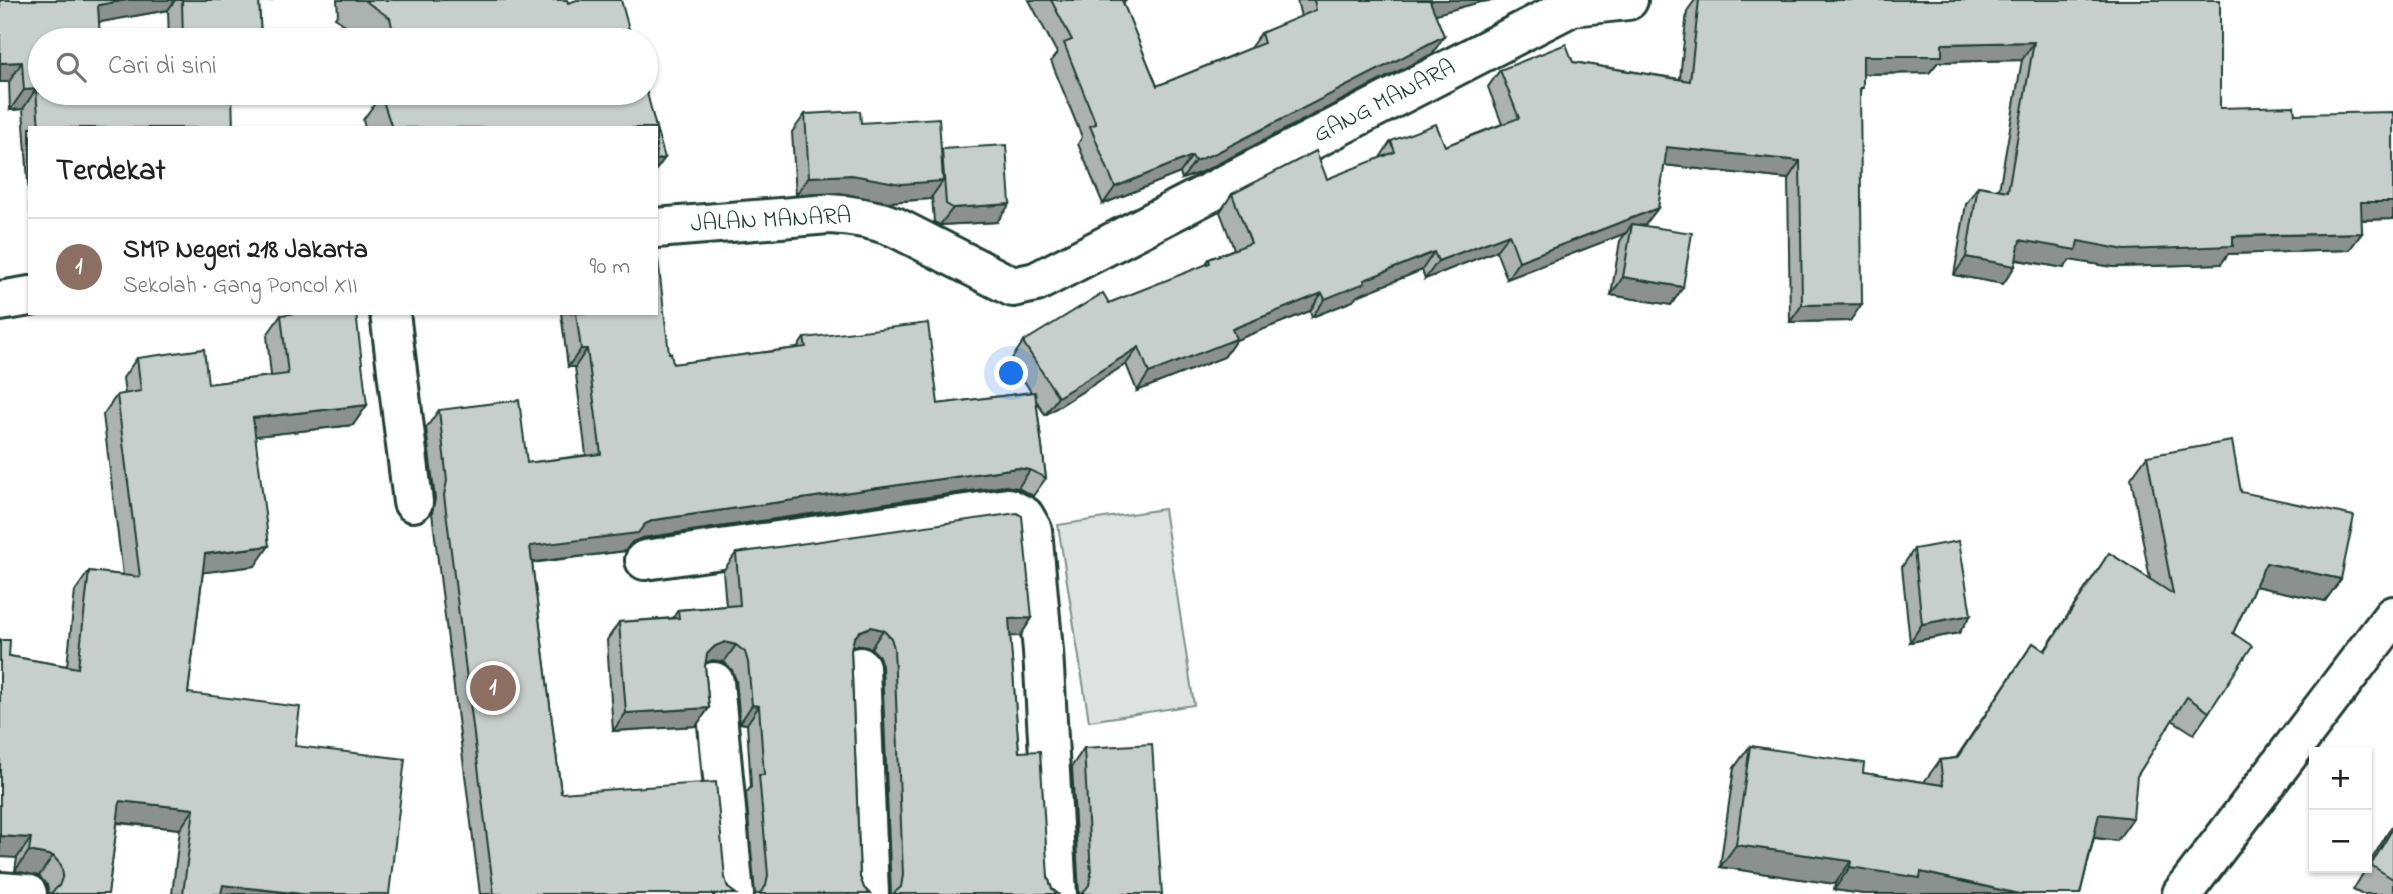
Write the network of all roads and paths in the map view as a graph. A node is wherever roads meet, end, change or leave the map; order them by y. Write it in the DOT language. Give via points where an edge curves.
graph roads {
  1 [pos="1628,0"];
  2 [pos="1570,3"];
  3 [pos="1149,224"];
  4 [pos="658,228"];
  5 [pos="28,296"];
  6 [pos="0,301"];
  7 [pos="390,315"];
  8 [pos="413,502"];
  9 [pos="645,560"];
  10 [pos="2393,616"];
  11 [pos="860,667"];
  12 [pos="714,682"];
  13 [pos="0,892"];
  14 [pos="27,894"];
  15 [pos="734,894"];
  16 [pos="869,894"];
  17 [pos="1057,894"];
  18 [pos="2182,894"];
  1 -- 2 [label="street, GANG MANARA"];
  2 -- 3 [label="street, GANG MANARA"];
  3 -- 4 [label="street, JALAN MANARA" via="1036,282 1013,287 895,227 856,215"];
  5 -- 6 [label="street"];
  7 -- 8 [label="street"];
  9 -- 17 [label="street" via="1008,508 1024,516 1032,530 1043,651"];
  10 -- 18 [label="street"];
  11 -- 16 [label="street"];
  12 -- 15 [label="street"];
  13 -- 14 [label="street"];
}
